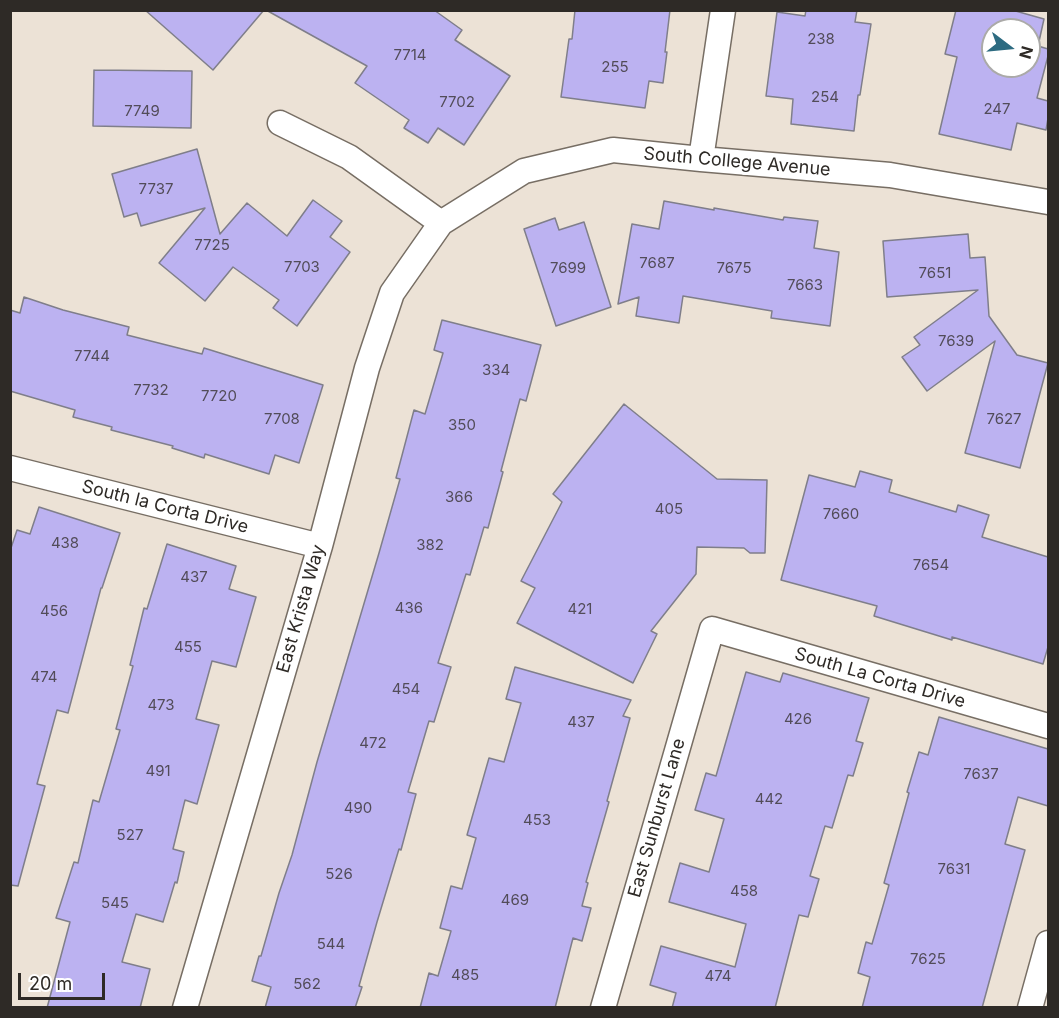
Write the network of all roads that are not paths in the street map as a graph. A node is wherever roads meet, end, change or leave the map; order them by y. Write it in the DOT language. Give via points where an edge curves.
graph roads {
  1 [pos="723,10"];
  2 [pos="280,123"];
  3 [pos="701,159"];
  4 [pos="1048,202"];
  5 [pos="441,223"];
  6 [pos="10,468"];
  7 [pos="320,546"];
  8 [pos="712,629"];
  9 [pos="1048,726"];
  10 [pos="1048,943"];
  11 [pos="185,1008"];
  12 [pos="603,1008"];
  13 [pos="1030,1008"];
  1 -- 3 [label="street"];
  2 -- 5 [label="street" via="349,157"];
  3 -- 4 [label="street, South College Avenue" via="890,175"];
  3 -- 5 [label="street, South College Avenue" via="613,150 524,171"];
  5 -- 7 [label="street, East Krista Way" via="392,293 367,368"];
  6 -- 7 [label="street, South la Corta Drive"];
  7 -- 11 [label="street, East Krista Way"];
  8 -- 9 [label="street, South La Corta Drive"];
  8 -- 12 [label="street, East Sunburst Lane"];
  10 -- 13 [label="street"];
}
